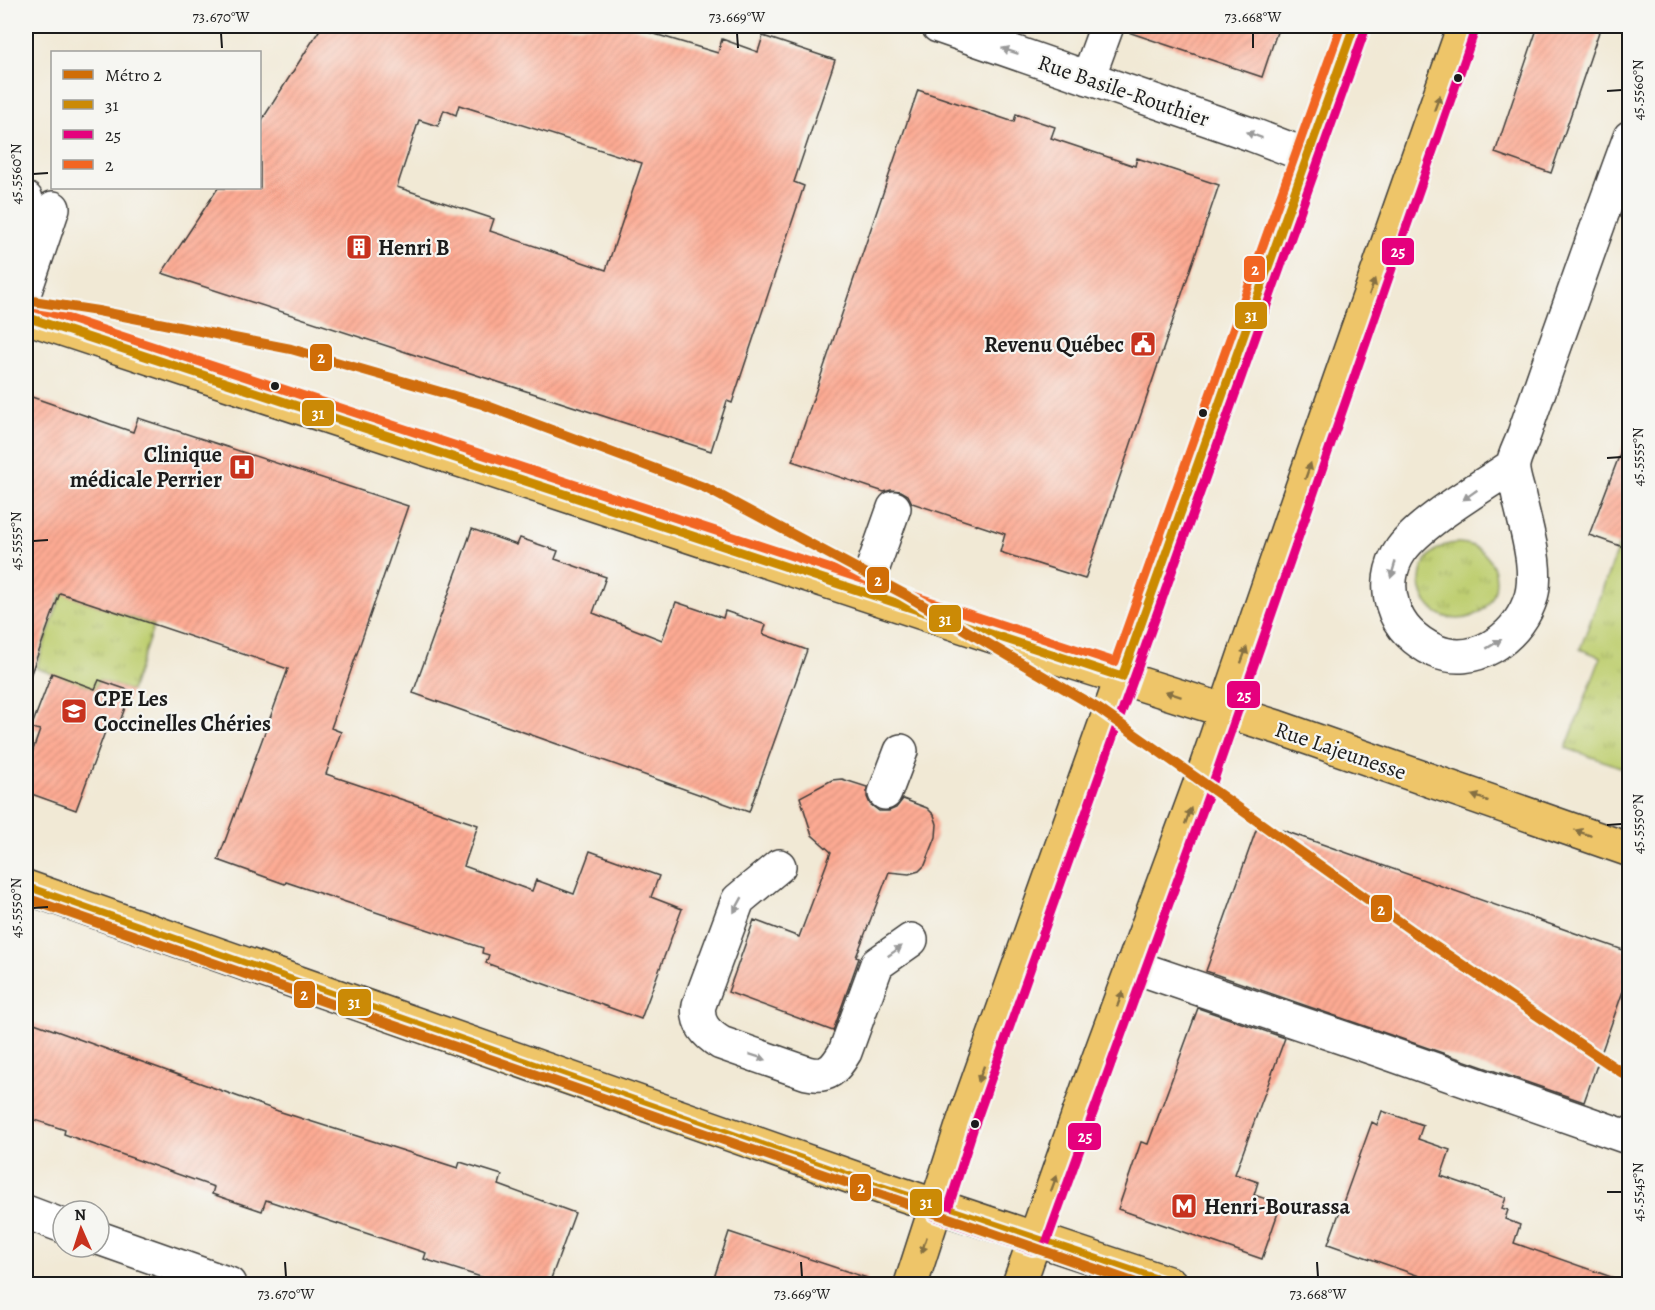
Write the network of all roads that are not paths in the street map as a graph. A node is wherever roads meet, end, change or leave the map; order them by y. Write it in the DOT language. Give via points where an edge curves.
graph roads {
  1 [pos="939,26"];
  2 [pos="1107,26"];
  3 [pos="1354,26"];
  4 [pos="1464,26"];
  5 [pos="1088,78"];
  6 [pos="1629,137"];
  7 [pos="1308,156"];
  8 [pos="35,203"];
  9 [pos="26,288"];
  10 [pos="26,317"];
  11 [pos="1512,466"];
  12 [pos="894,508"];
  13 [pos="864,592"];
  14 [pos="1122,677"];
  15 [pos="1225,710"];
  16 [pos="901,751"];
  17 [pos="885,793"];
  18 [pos="1629,850"];
  19 [pos="779,866"];
  20 [pos="26,886"];
  21 [pos="911,940"];
  22 [pos="1132,966"];
  23 [pos="1629,1138"];
  24 [pos="938,1205"];
  25 [pos="26,1212"];
  26 [pos="51,1221"];
  27 [pos="1035,1238"];
  28 [pos="111,1242"];
  29 [pos="229,1284"];
  30 [pos="911,1284"];
  31 [pos="1019,1284"];
  32 [pos="1171,1284"];
  5 -- 1 [label="street, Rue Basile-Routhier, one-way"];
  2 -- 5 [label="street"];
  3 -- 7 [label="main road"];
  15 -- 4 [label="main road, one-way"];
  7 -- 5 [label="street, Rue Basile-Routhier, one-way"];
  6 -- 11 [label="street"];
  7 -- 14 [label="main road"];
  8 -- 9 [label="street"];
  10 -- 13 [label="main road, Rue Lajeunesse"];
  11 -- 11 [label="street, one-way" via="1427,525 1401,550 1393,565 1389,583 1395,614 1419,643 1438,652 1474,654 1491,648 1513,629 1530,602 1533,567"];
  12 -- 13 [label="street"];
  13 -- 14 [label="main road, Rue Lajeunesse"];
  15 -- 14 [label="main road, Rue Lajeunesse, one-way"];
  14 -- 24 [label="main road, one-way" via="963,1123"];
  18 -- 15 [label="main road, Rue Lajeunesse, one-way"];
  22 -- 15 [label="main road, one-way"];
  16 -- 17 [label="street"];
  19 -- 21 [label="street, one-way" via="738,900 699,1005 701,1025 721,1043 807,1074 826,1074 845,1052 877,964"];
  20 -- 24 [label="main road"];
  22 -- 23 [label="street"];
  27 -- 22 [label="main road, one-way"];
  24 -- 27 [label="main road"];
  24 -- 30 [label="main road, one-way"];
  25 -- 26 [label="street"];
  27 -- 31 [label="main road"];
  27 -- 32 [label="main road"];
  28 -- 29 [label="street"];
}
